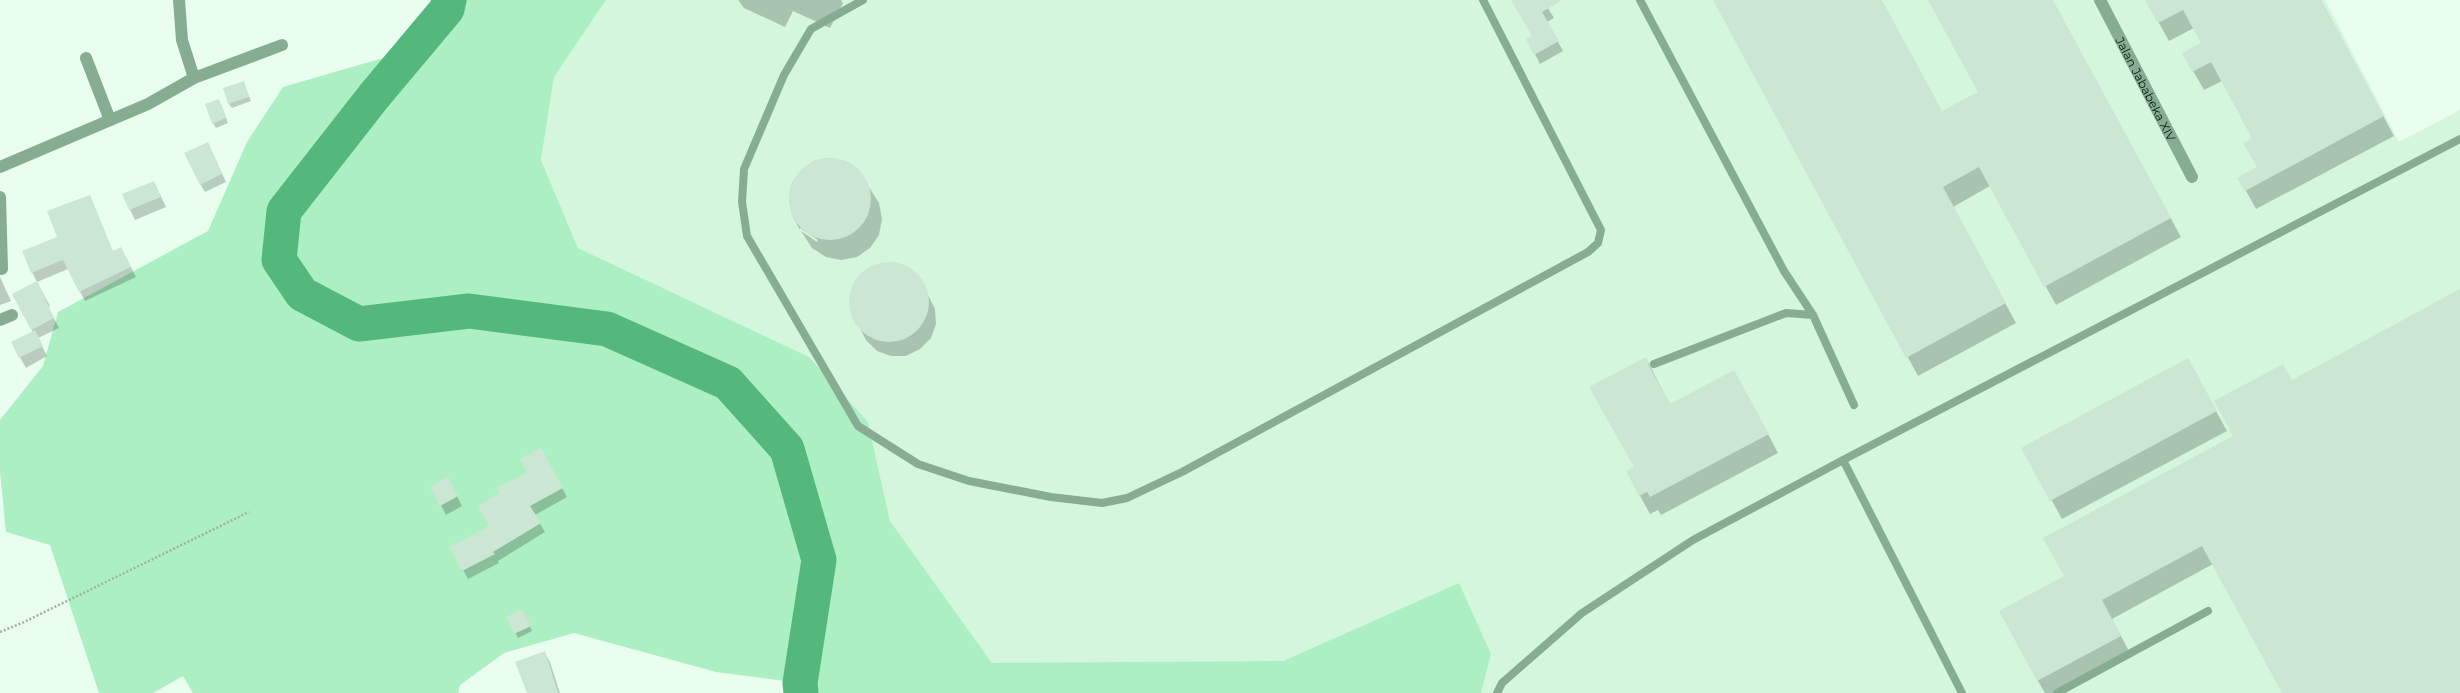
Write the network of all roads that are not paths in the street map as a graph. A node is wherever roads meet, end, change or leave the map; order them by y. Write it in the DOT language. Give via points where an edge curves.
graph roads {
  1 [pos="179,0"];
  2 [pos="863,0"];
  3 [pos="1483,0"];
  4 [pos="1640,0"];
  5 [pos="2100,0"];
  6 [pos="282,45"];
  7 [pos="86,58"];
  8 [pos="194,78"];
  9 [pos="110,120"];
  10 [pos="2460,139"];
  11 [pos="0,167"];
  12 [pos="2192,177"];
  13 [pos="0,197"];
  14 [pos="2,269"];
  15 [pos="12,315"];
  16 [pos="1814,315"];
  17 [pos="0,320"];
  18 [pos="1654,364"];
  19 [pos="1854,406"];
  20 [pos="1842,460"];
  21 [pos="2208,611"];
  22 [pos="1497,693"];
  23 [pos="1962,693"];
  24 [pos="2057,693"];
  1 -- 8 [label="street" via="182,40"];
  2 -- 3 [label="lane" via="811,29 784,75 744,169 742,202 747,236 858,426 918,464 969,481 1051,497 1102,503 1127,498 1182,472 1588,252 1598,243 1601,230"];
  4 -- 16 [label="lane" via="1784,271"];
  5 -- 12 [label="street, Jalan Jababeka XIV"];
  6 -- 8 [label="street"];
  7 -- 9 [label="street"];
  8 -- 9 [label="street" via="162,97"];
  9 -- 11 [label="street"];
  10 -- 20 [label="lane"];
  13 -- 14 [label="street"];
  15 -- 17 [label="street"];
  16 -- 18 [label="lane" via="1786,313"];
  16 -- 19 [label="lane"];
  20 -- 22 [label="lane" via="1693,540 1582,613 1502,683"];
  20 -- 23 [label="lane"];
  21 -- 24 [label="lane"];
}
